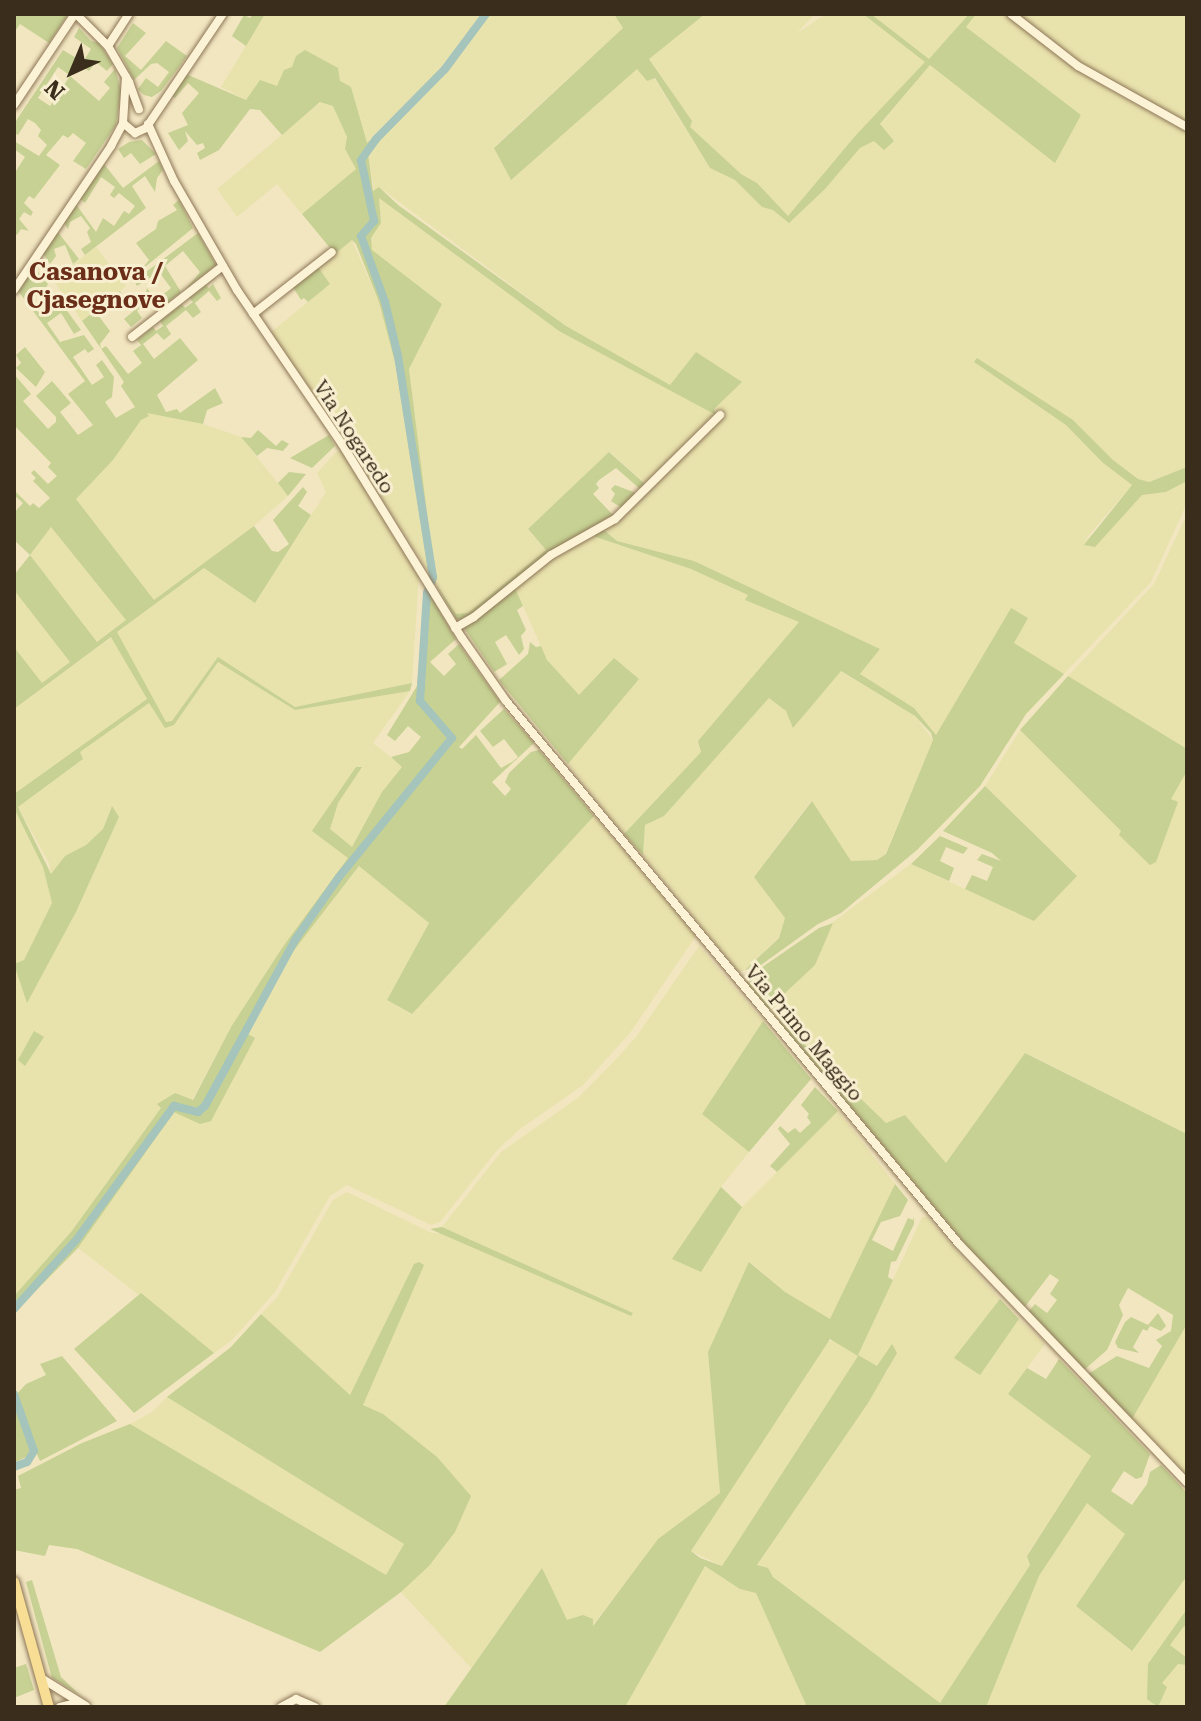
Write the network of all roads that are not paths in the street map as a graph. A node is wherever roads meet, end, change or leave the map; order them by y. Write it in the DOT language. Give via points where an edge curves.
graph roads {
  1 [pos="75,14"];
  2 [pos="129,14"];
  3 [pos="223,14"];
  4 [pos="1011,14"];
  5 [pos="108,46"];
  6 [pos="126,77"];
  7 [pos="165,94"];
  8 [pos="14,105"];
  9 [pos="140,109"];
  10 [pos="123,119"];
  11 [pos="148,122"];
  12 [pos="1187,127"];
  13 [pos="137,133"];
  14 [pos="111,146"];
  15 [pos="159,148"];
  16 [pos="332,252"];
  17 [pos="223,266"];
  18 [pos="14,290"];
  19 [pos="253,314"];
  20 [pos="132,337"];
  21 [pos="720,415"];
  22 [pos="429,584"];
  23 [pos="455,628"];
  24 [pos="1187,1483"];
  25 [pos="14,1582"];
  26 [pos="41,1678"];
  27 [pos="81,1704"];
  28 [pos="49,1707"];
  29 [pos="60,1707"];
  30 [pos="281,1707"];
  31 [pos="315,1707"];
  1 -- 5 [label="street"];
  1 -- 8 [label="street"];
  2 -- 5 [label="street"];
  3 -- 7 [label="street"];
  4 -- 12 [label="street" via="1078,66"];
  5 -- 6 [label="street"];
  6 -- 9 [label="street"];
  6 -- 10 [label="street"];
  7 -- 9 [label="street"];
  7 -- 11 [label="street"];
  9 -- 10 [label="street" via="129,109"];
  9 -- 11 [label="street"];
  10 -- 13 [label="street" via="127,130"];
  10 -- 14 [label="street"];
  11 -- 13 [label="street"];
  11 -- 15 [label="street, Via Nogaredo"];
  13 -- 14 [label="street"];
  13 -- 15 [label="street, Via Nogaredo"];
  14 -- 18 [label="street"];
  15 -- 17 [label="street, Via Nogaredo"];
  16 -- 19 [label="street"];
  17 -- 19 [label="street, Via Nogaredo"];
  17 -- 20 [label="street"];
  19 -- 22 [label="street, Via Nogaredo"];
  21 -- 23 [label="street" via="615,519 551,555"];
  22 -- 23 [label="street, Via Primo Maggio"];
  23 -- 24 [label="street, Via Primo Maggio" via="506,701 959,1244"];
  25 -- 26 [label="main road"];
  26 -- 27 [label="street"];
  26 -- 28 [label="main road"];
  27 -- 29 [label="street"];
  30 -- 31 [label="street" via="296,1699"];
}
